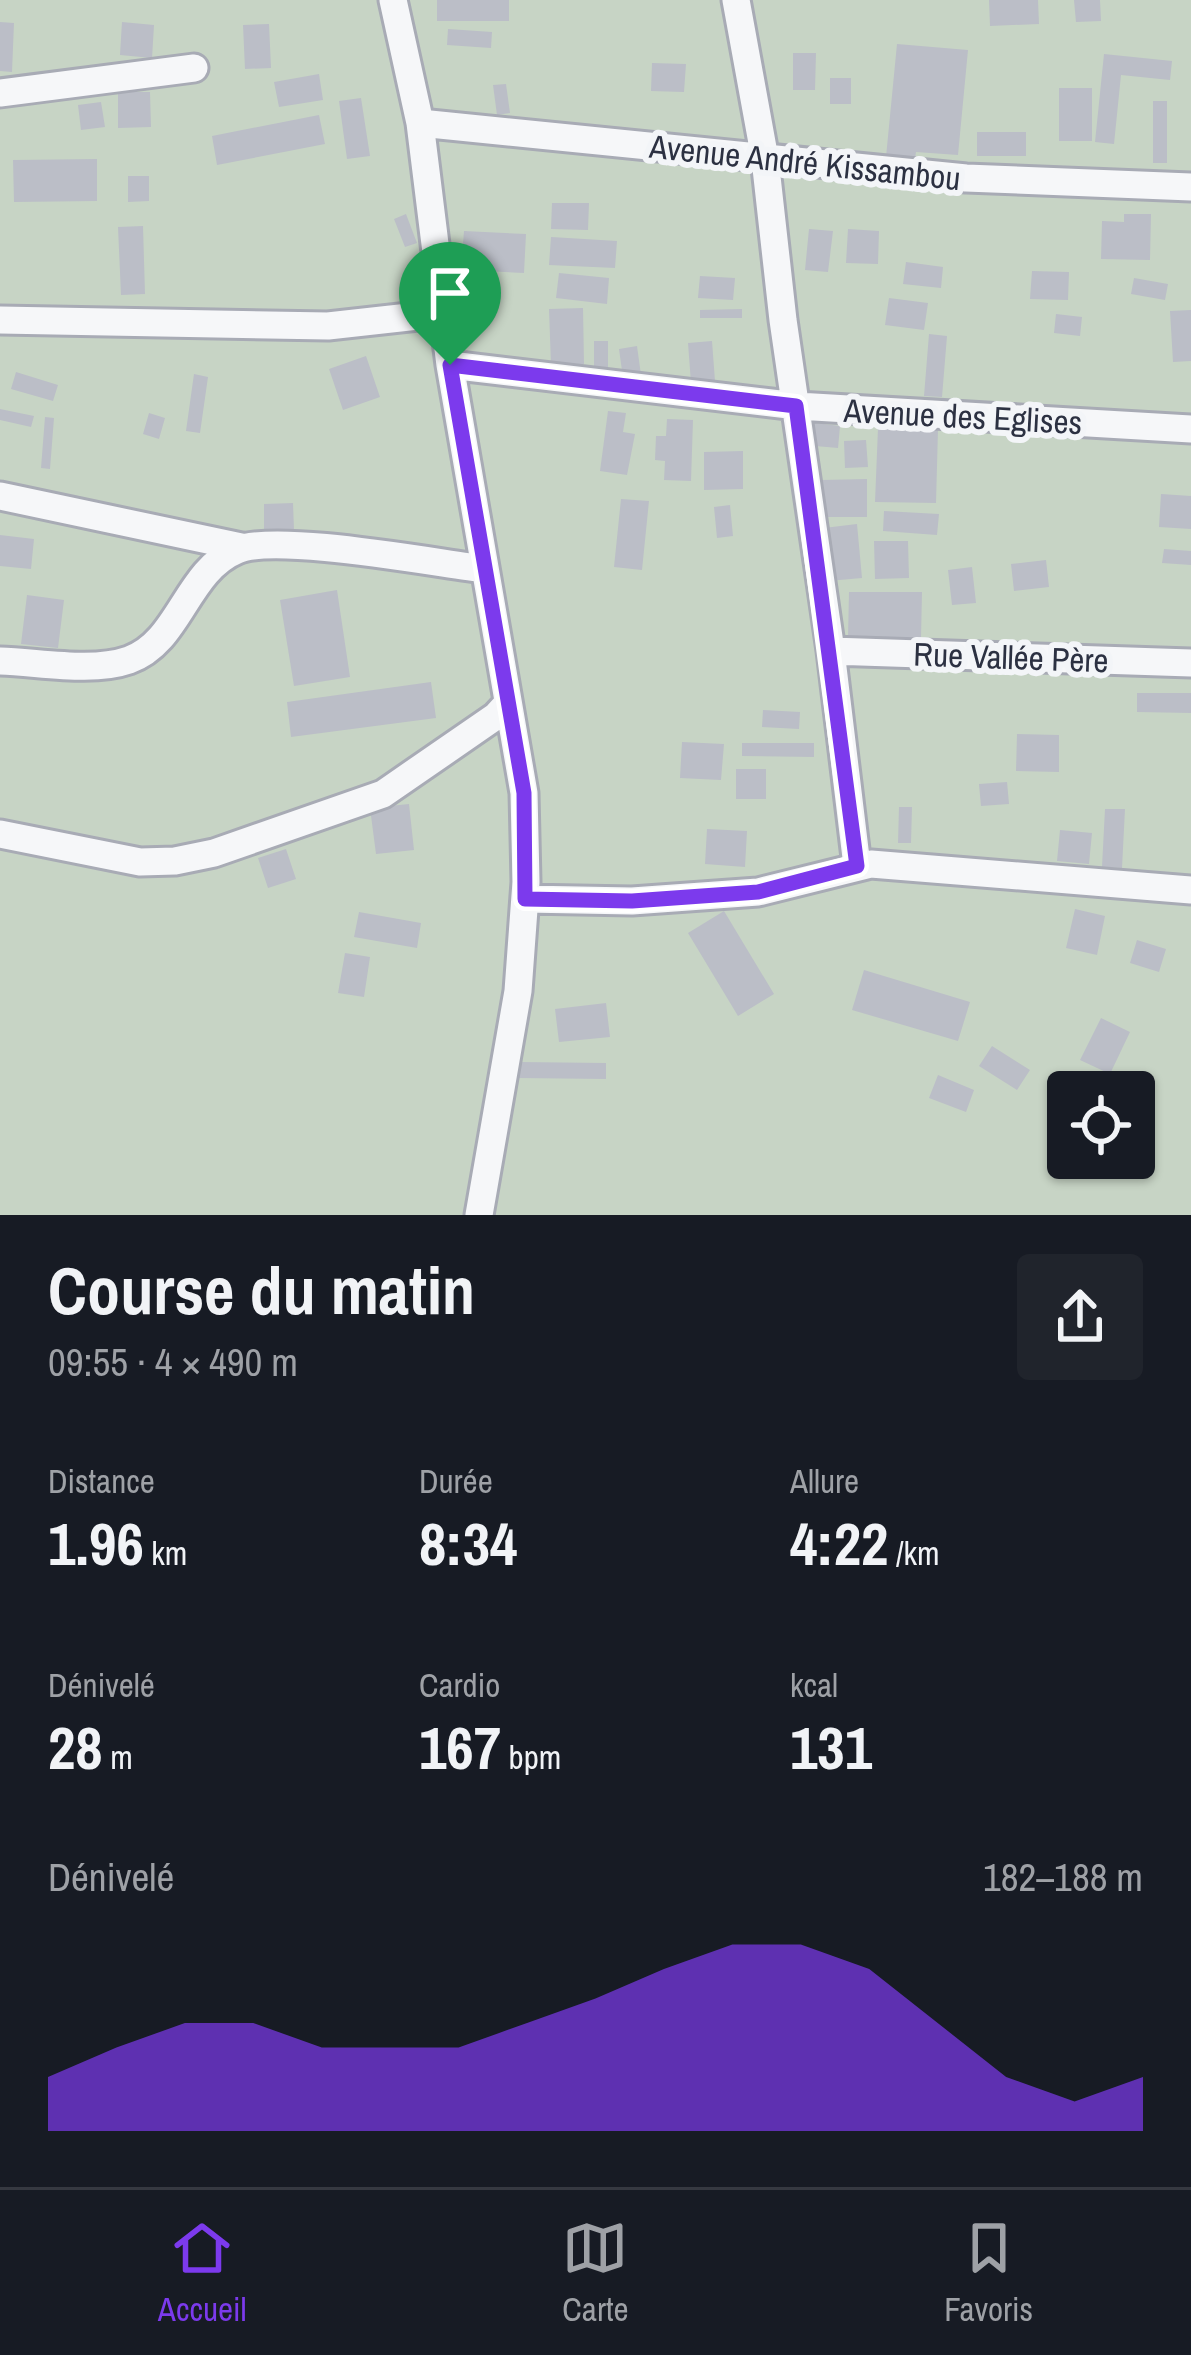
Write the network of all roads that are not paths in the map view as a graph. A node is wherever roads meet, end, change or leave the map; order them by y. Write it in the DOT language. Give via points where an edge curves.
graph roads {
  1 [pos="393,0"];
  2 [pos="736,0"];
  3 [pos="194,68"];
  4 [pos="0,94"];
  5 [pos="420,123"];
  6 [pos="765,159"];
  7 [pos="1191,187"];
  8 [pos="446,313"];
  9 [pos="0,320"];
  10 [pos="450,365"];
  11 [pos="796,406"];
  12 [pos="1191,429"];
  13 [pos="0,496"];
  14 [pos="241,548"];
  15 [pos="485,569"];
  16 [pos="832,651"];
  17 [pos="0,661"];
  18 [pos="1191,663"];
  19 [pos="507,704"];
  20 [pos="0,834"];
  21 [pos="857,866"];
  22 [pos="1191,890"];
  23 [pos="525,899"];
  24 [pos="479,1215"];
  1 -- 5 [label="street"];
  2 -- 6 [label="street"];
  3 -- 4 [label="street"];
  5 -- 6 [label="street, Avenue André Kissambou"];
  5 -- 8 [label="street"];
  6 -- 7 [label="street, Avenue André Kissambou"];
  6 -- 11 [label="street"];
  8 -- 9 [label="street" via="328,326"];
  8 -- 10 [label="street"];
  10 -- 11 [label="street, Avenue des Eglises"];
  10 -- 15 [label="street"];
  11 -- 12 [label="street, Avenue des Eglises"];
  11 -- 16 [label="street"];
  13 -- 14 [label="street"];
  14 -- 15 [label="street" via="315,547"];
  14 -- 17 [label="street" via="212,564 160,639 133,659"];
  15 -- 19 [label="street"];
  16 -- 18 [label="street, Rue Vallée Père"];
  16 -- 21 [label="street"];
  19 -- 20 [label="street" via="383,794 214,853 140,862"];
  19 -- 23 [label="street" via="524,793"];
  21 -- 22 [label="street"];
  21 -- 23 [label="street" via="758,892"];
  23 -- 24 [label="street" via="518,991"];
}
